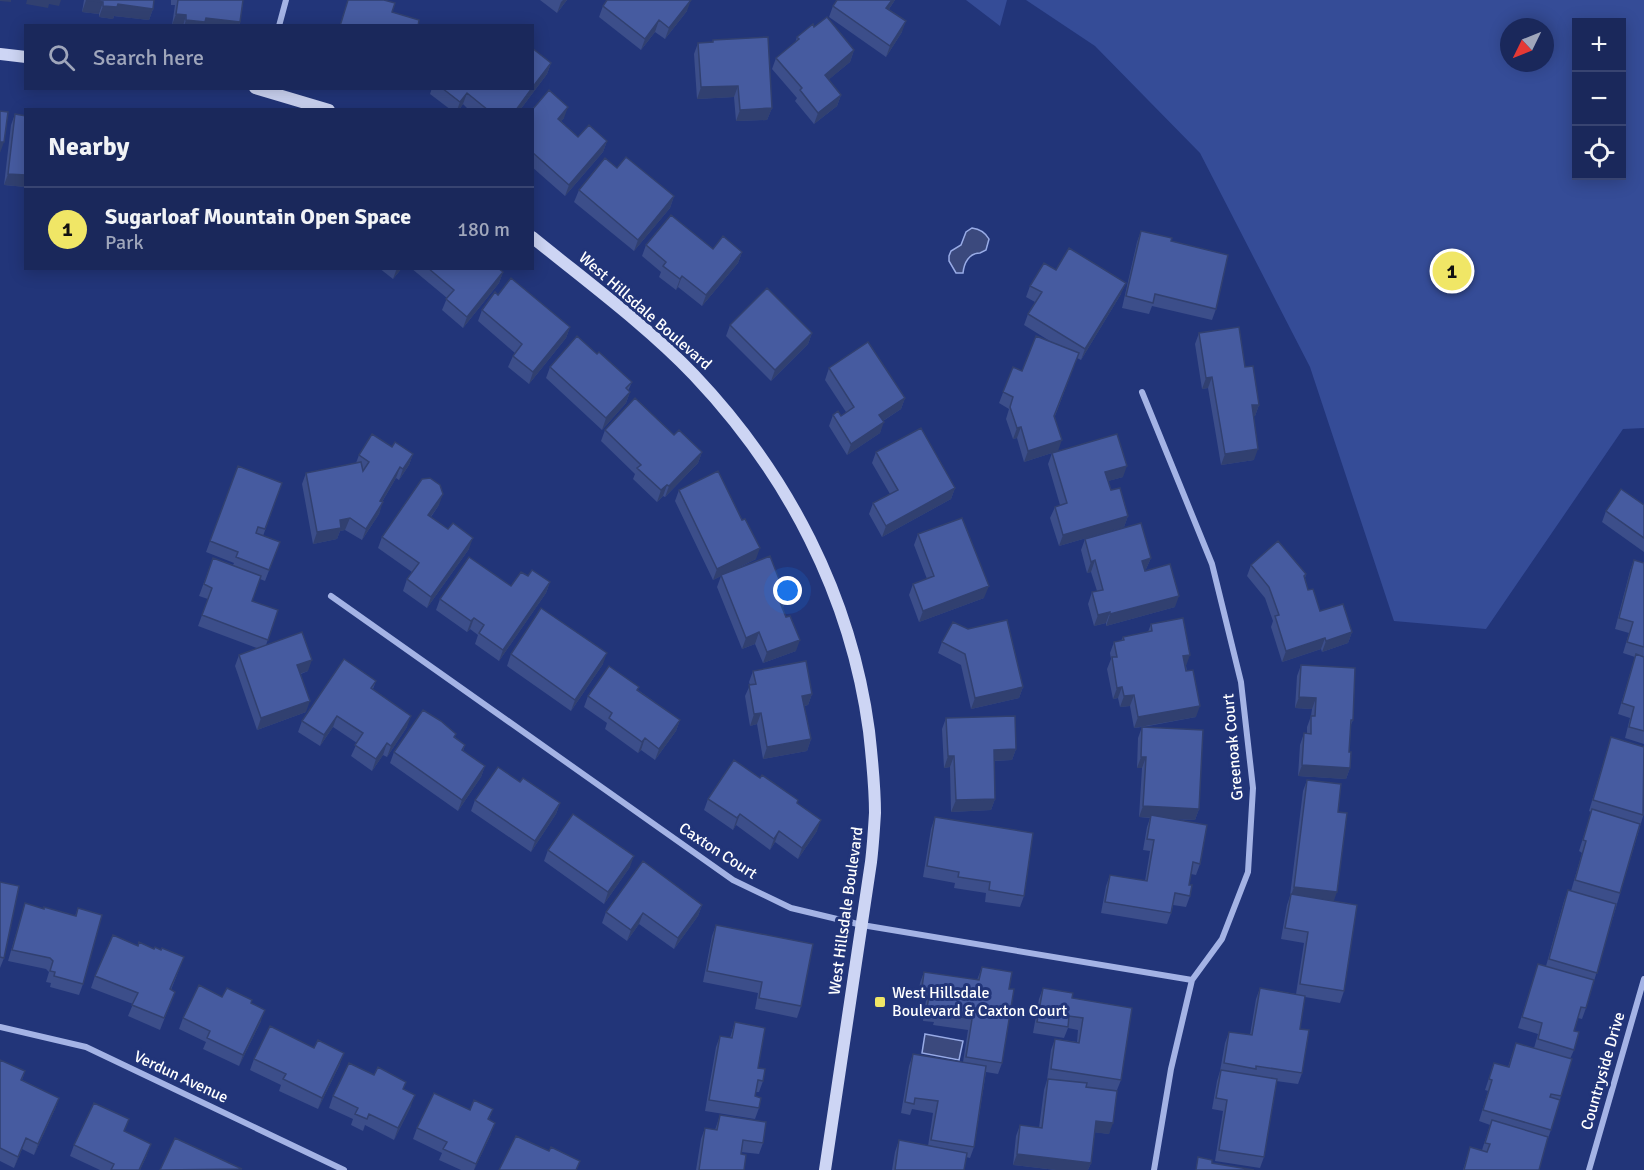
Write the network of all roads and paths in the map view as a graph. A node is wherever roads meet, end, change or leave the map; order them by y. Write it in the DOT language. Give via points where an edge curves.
graph roads {
  1 [pos="286,0"];
  2 [pos="280,24"];
  3 [pos="0,54"];
  4 [pos="24,57"];
  5 [pos="263,90"];
  6 [pos="322,108"];
  7 [pos="534,239"];
  8 [pos="1142,392"];
  9 [pos="331,596"];
  10 [pos="862,924"];
  11 [pos="1644,979"];
  12 [pos="1192,980"];
  13 [pos="0,1027"];
  14 [pos="344,1170"];
  15 [pos="825,1170"];
  16 [pos="1154,1170"];
  17 [pos="1589,1170"];
  1 -- 2 [label="street"];
  3 -- 4 [label="main road"];
  5 -- 6 [label="main road"];
  7 -- 10 [label="main road, West Hillsdale Boulevard" via="693,374 764,459 817,550 854,650 873,760 874,822"];
  8 -- 12 [label="street, Greenoak Court" via="1212,564 1241,682 1253,788 1248,872 1222,939"];
  9 -- 10 [label="street, Caxton Court" via="733,880 791,908"];
  10 -- 12 [label="street, Caxton Court"];
  10 -- 15 [label="main road, West Hillsdale Boulevard"];
  11 -- 17 [label="street, Countryside Drive"];
  12 -- 16 [label="street, Greenoak Court" via="1171,1069"];
  13 -- 14 [label="street, Verdun Avenue" via="86,1047"];
}
